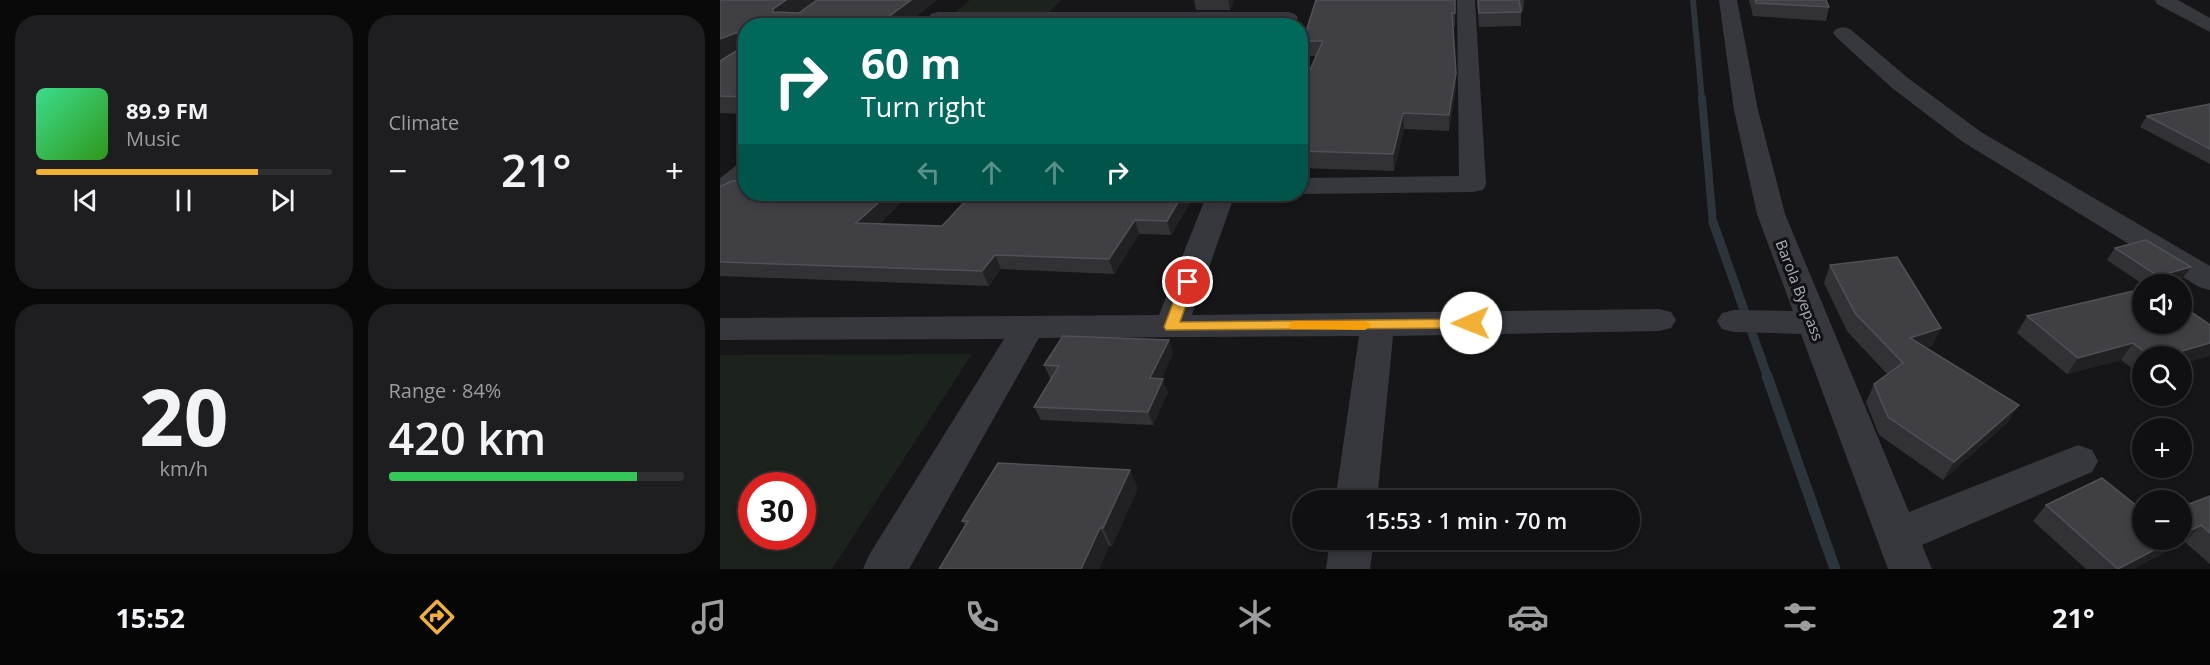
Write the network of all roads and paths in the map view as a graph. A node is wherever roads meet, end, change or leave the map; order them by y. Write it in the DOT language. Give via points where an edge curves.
graph roads {
  1 [pos="961,0"];
  2 [pos="1072,0"];
  3 [pos="1180,0"];
  4 [pos="1466,0"];
  5 [pos="1728,0"];
  6 [pos="2164,0"];
  7 [pos="1289,14"];
  8 [pos="938,18"];
  9 [pos="1054,18"];
  10 [pos="1169,18"];
  11 [pos="2210,26"];
  12 [pos="1843,33"];
  13 [pos="738,177"];
  14 [pos="1308,186"];
  15 [pos="720,191"];
  16 [pos="1218,201"];
  17 [pos="2210,280"];
  18 [pos="1659,320"];
  19 [pos="1734,321"];
  20 [pos="1812,323"];
  21 [pos="1377,325"];
  22 [pos="1029,326"];
  23 [pos="1171,327"];
  24 [pos="720,329"];
  25 [pos="2078,461"];
  26 [pos="1357,490"];
  27 [pos="1351,550"];
  28 [pos="1903,553"];
  29 [pos="885,569"];
  30 [pos="1348,569"];
  1 -- 8 [label="street"];
  2 -- 9 [label="street"];
  3 -- 10 [label="street"];
  4 -- 14 [label="street" via="1473,184"];
  5 -- 20 [label="street, Barola Byepass" via="1746,110 1771,214"];
  6 -- 11 [label="street"];
  7 -- 10 [label="street"];
  9 -- 10 [label="street"];
  12 -- 17 [label="street" via="1900,84 1972,137"];
  13 -- 15 [label="street"];
  16 -- 23 [label="street"];
  18 -- 21 [label="street"];
  19 -- 20 [label="street"];
  20 -- 28 [label="street, Barola Byepass"];
  21 -- 23 [label="street"];
  21 -- 26 [label="street"];
  22 -- 23 [label="street"];
  22 -- 24 [label="street"];
  22 -- 29 [label="street"];
  25 -- 28 [label="street"];
  27 -- 30 [label="street"];
}
